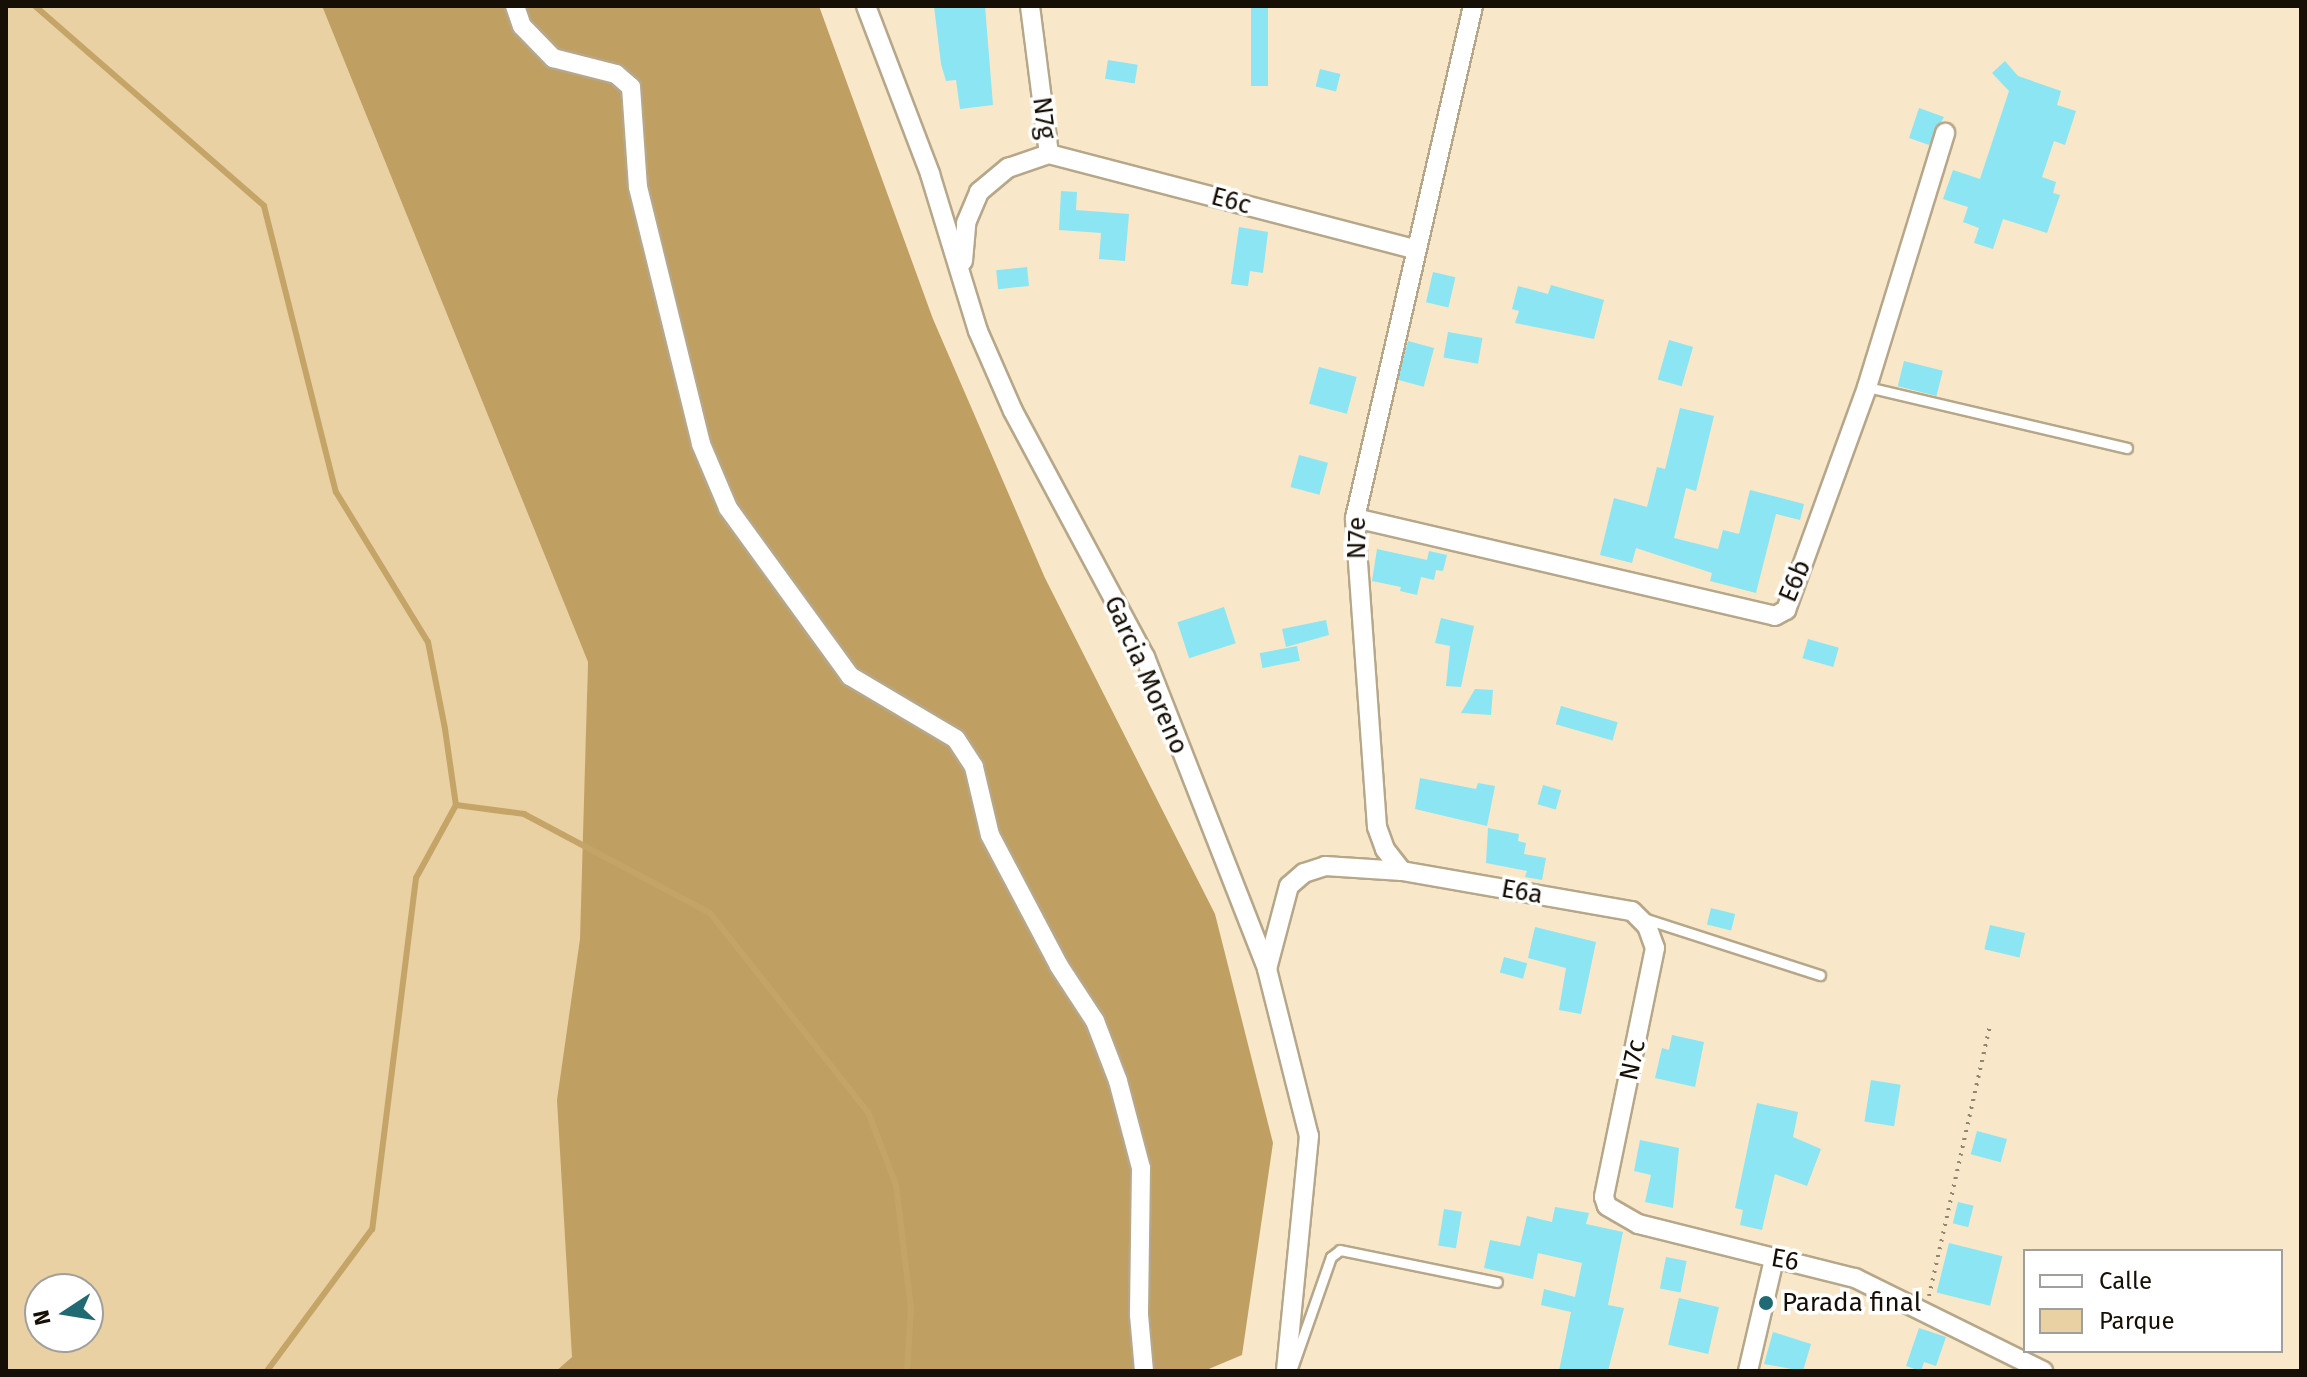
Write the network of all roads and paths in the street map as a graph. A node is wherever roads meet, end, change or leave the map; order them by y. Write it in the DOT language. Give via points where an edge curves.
graph roads {
  1 [pos="515,6"];
  2 [pos="866,6"];
  3 [pos="1030,6"];
  4 [pos="1473,6"];
  5 [pos="1945,133"];
  6 [pos="1049,154"];
  7 [pos="1414,249"];
  8 [pos="963,282"];
  9 [pos="1867,387"];
  10 [pos="2127,448"];
  11 [pos="1355,518"];
  12 [pos="1402,871"];
  13 [pos="1640,917"];
  14 [pos="1267,969"];
  15 [pos="1820,975"];
  16 [pos="1990,1026"];
  17 [pos="1607,1206"];
  18 [pos="1774,1259"];
  19 [pos="1497,1282"];
  20 [pos="1926,1310"];
  21 [pos="1144,1371"];
  22 [pos="1289,1371"];
  23 [pos="1748,1371"];
  24 [pos="2043,1371"];
  1 -- 21 [label="street" via="522,26 553,58 616,74 631,87 636,114 632,152 641,200 701,444 728,508 850,676 956,739 974,767 990,835 1059,966 1095,1021 1118,1081 1141,1168 1139,1315"];
  2 -- 8 [label="street, Garcia Moreno" via="930,174"];
  3 -- 6 [label="street, N7g"];
  4 -- 7 [label="street, N7e"];
  5 -- 9 [label="street, E6b"];
  6 -- 7 [label="street, E6c"];
  6 -- 8 [label="street, N7g" via="1008,168 979,192 963,240"];
  7 -- 11 [label="street, N7e"];
  8 -- 14 [label="street, Garcia Moreno" via="1013,411 1145,657"];
  9 -- 10 [label="lane"];
  9 -- 11 [label="street, E6b" via="1786,610 1775,616"];
  11 -- 12 [label="street, N7e" via="1377,827"];
  12 -- 13 [label="street, E6a"];
  12 -- 14 [label="street" via="1325,866 1304,873 1289,886"];
  13 -- 15 [label="lane"];
  13 -- 17 [label="street, N7c" via="1652,936 1653,967 1604,1197"];
  14 -- 22 [label="street, Garcia Moreno" via="1309,1136"];
  16 -- 20 [label="path"];
  17 -- 18 [label="street, E6" via="1638,1224"];
  18 -- 20 [label="street, E6" via="1817,1265"];
  18 -- 23 [label="street"];
  19 -- 22 [label="lane" via="1340,1250 1331,1257"];
  20 -- 24 [label="street, E6" via="1985,1347"];
}
